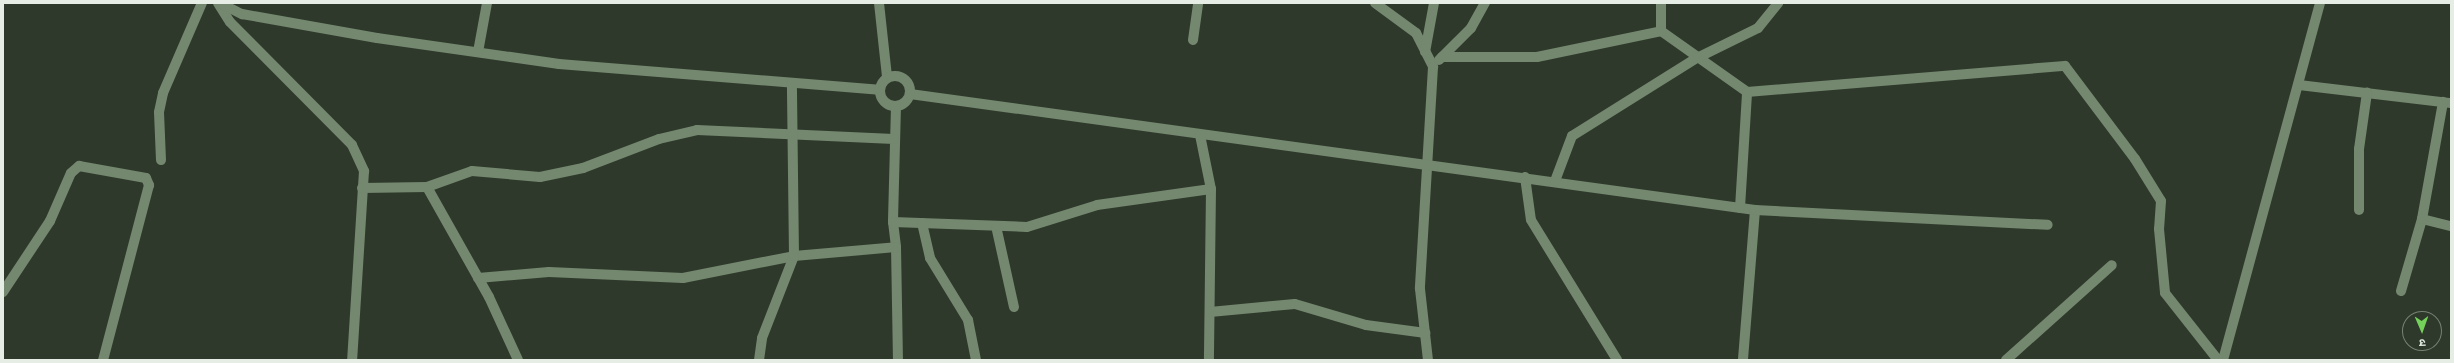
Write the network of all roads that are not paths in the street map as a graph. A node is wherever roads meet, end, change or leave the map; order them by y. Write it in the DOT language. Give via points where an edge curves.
graph roads {
  1 [pos="202,3"];
  2 [pos="219,3"];
  3 [pos="487,3"];
  4 [pos="879,3"];
  5 [pos="1198,3"];
  6 [pos="1375,3"];
  7 [pos="1434,3"];
  8 [pos="1485,3"];
  9 [pos="1661,3"];
  10 [pos="1778,3"];
  11 [pos="2320,3"];
  12 [pos="1661,31"];
  13 [pos="1193,40"];
  14 [pos="478,52"];
  15 [pos="1425,52"];
  16 [pos="1442,57"];
  17 [pos="1698,58"];
  18 [pos="1433,67"];
  19 [pos="887,77"];
  20 [pos="792,83"];
  21 [pos="2299,85"];
  22 [pos="879,90"];
  23 [pos="1747,92"];
  24 [pos="2367,93"];
  25 [pos="910,94"];
  26 [pos="2447,102"];
  27 [pos="896,106"];
  28 [pos="792,135"];
  29 [pos="1200,135"];
  30 [pos="894,139"];
  31 [pos="160,160"];
  32 [pos="1427,163"];
  33 [pos="1525,177"];
  34 [pos="1555,181"];
  35 [pos="427,187"];
  36 [pos="362,188"];
  37 [pos="1212,189"];
  38 [pos="1740,208"];
  39 [pos="1755,210"];
  40 [pos="2359,210"];
  41 [pos="2422,219"];
  42 [pos="893,222"];
  43 [pos="922,223"];
  44 [pos="2048,225"];
  45 [pos="996,226"];
  46 [pos="2451,226"];
  47 [pos="896,247"];
  48 [pos="794,256"];
  49 [pos="2112,265"];
  50 [pos="478,278"];
  51 [pos="2401,291"];
  52 [pos="3,292"];
  53 [pos="1014,307"];
  54 [pos="1210,312"];
  55 [pos="1425,333"];
  56 [pos="103,360"];
  57 [pos="352,360"];
  58 [pos="518,360"];
  59 [pos="759,360"];
  60 [pos="898,360"];
  61 [pos="976,360"];
  62 [pos="1209,360"];
  63 [pos="1428,360"];
  64 [pos="1617,360"];
  65 [pos="1743,360"];
  66 [pos="2006,360"];
  67 [pos="2218,360"];
  68 [pos="2223,360"];
  1 -- 31 [label="street" via="162,97 159,112"];
  2 -- 14 [label="street" via="242,14"];
  2 -- 36 [label="street" via="230,22 352,145 364,170"];
  3 -- 14 [label="street"];
  4 -- 19 [label="street"];
  5 -- 13 [label="street"];
  6 -- 15 [label="street" via="1416,33"];
  7 -- 15 [label="street"];
  8 -- 16 [label="street" via="1471,28"];
  9 -- 12 [label="street"];
  10 -- 17 [label="street" via="1758,28"];
  11 -- 21 [label="street"];
  12 -- 16 [label="street" via="1537,57"];
  12 -- 17 [label="street"];
  14 -- 20 [label="street" via="559,64"];
  15 -- 18 [label="street"];
  16 -- 18 [label="street"];
  17 -- 23 [label="street"];
  17 -- 34 [label="street" via="1572,136"];
  18 -- 32 [label="street"];
  19 -- 22 [label="street"];
  19 -- 25 [label="street" via="902,77 909,84"];
  20 -- 22 [label="street"];
  20 -- 28 [label="street"];
  21 -- 24 [label="street"];
  21 -- 68 [label="street"];
  22 -- 27 [label="street" via="886,103"];
  23 -- 38 [label="street"];
  23 -- 67 [label="street" via="2065,66 2135,159 2161,201 2159,229 2165,293"];
  24 -- 26 [label="street"];
  24 -- 40 [label="street" via="2358,148"];
  25 -- 27 [label="street" via="905,102"];
  25 -- 29 [label="street"];
  26 -- 41 [label="street"];
  27 -- 30 [label="street"];
  28 -- 30 [label="street"];
  28 -- 35 [label="street" via="697,130 659,139 583,168 540,177 472,171"];
  28 -- 48 [label="street"];
  29 -- 32 [label="street"];
  29 -- 37 [label="street"];
  30 -- 42 [label="street"];
  32 -- 33 [label="street"];
  32 -- 55 [label="street" via="1420,289"];
  33 -- 34 [label="street"];
  33 -- 64 [label="street" via="1531,220"];
  34 -- 38 [label="street"];
  35 -- 36 [label="street"];
  35 -- 50 [label="street"];
  36 -- 57 [label="street"];
  37 -- 45 [label="street" via="1097,205 1027,227"];
  37 -- 54 [label="street"];
  38 -- 39 [label="street"];
  39 -- 44 [label="street"];
  39 -- 65 [label="street"];
  41 -- 46 [label="street"];
  41 -- 51 [label="street"];
  42 -- 43 [label="street"];
  42 -- 47 [label="street"];
  43 -- 45 [label="street"];
  43 -- 61 [label="street" via="930,258 968,320"];
  45 -- 53 [label="street"];
  47 -- 48 [label="street"];
  47 -- 60 [label="street"];
  48 -- 50 [label="street" via="683,278 549,272"];
  48 -- 59 [label="street" via="762,338"];
  49 -- 66 [label="street"];
  50 -- 58 [label="street"];
  52 -- 56 [label="street" via="50,221 71,174 79,166 146,178 149,185"];
  54 -- 55 [label="street" via="1295,304 1366,325"];
  54 -- 62 [label="street"];
  55 -- 63 [label="street"];
}
